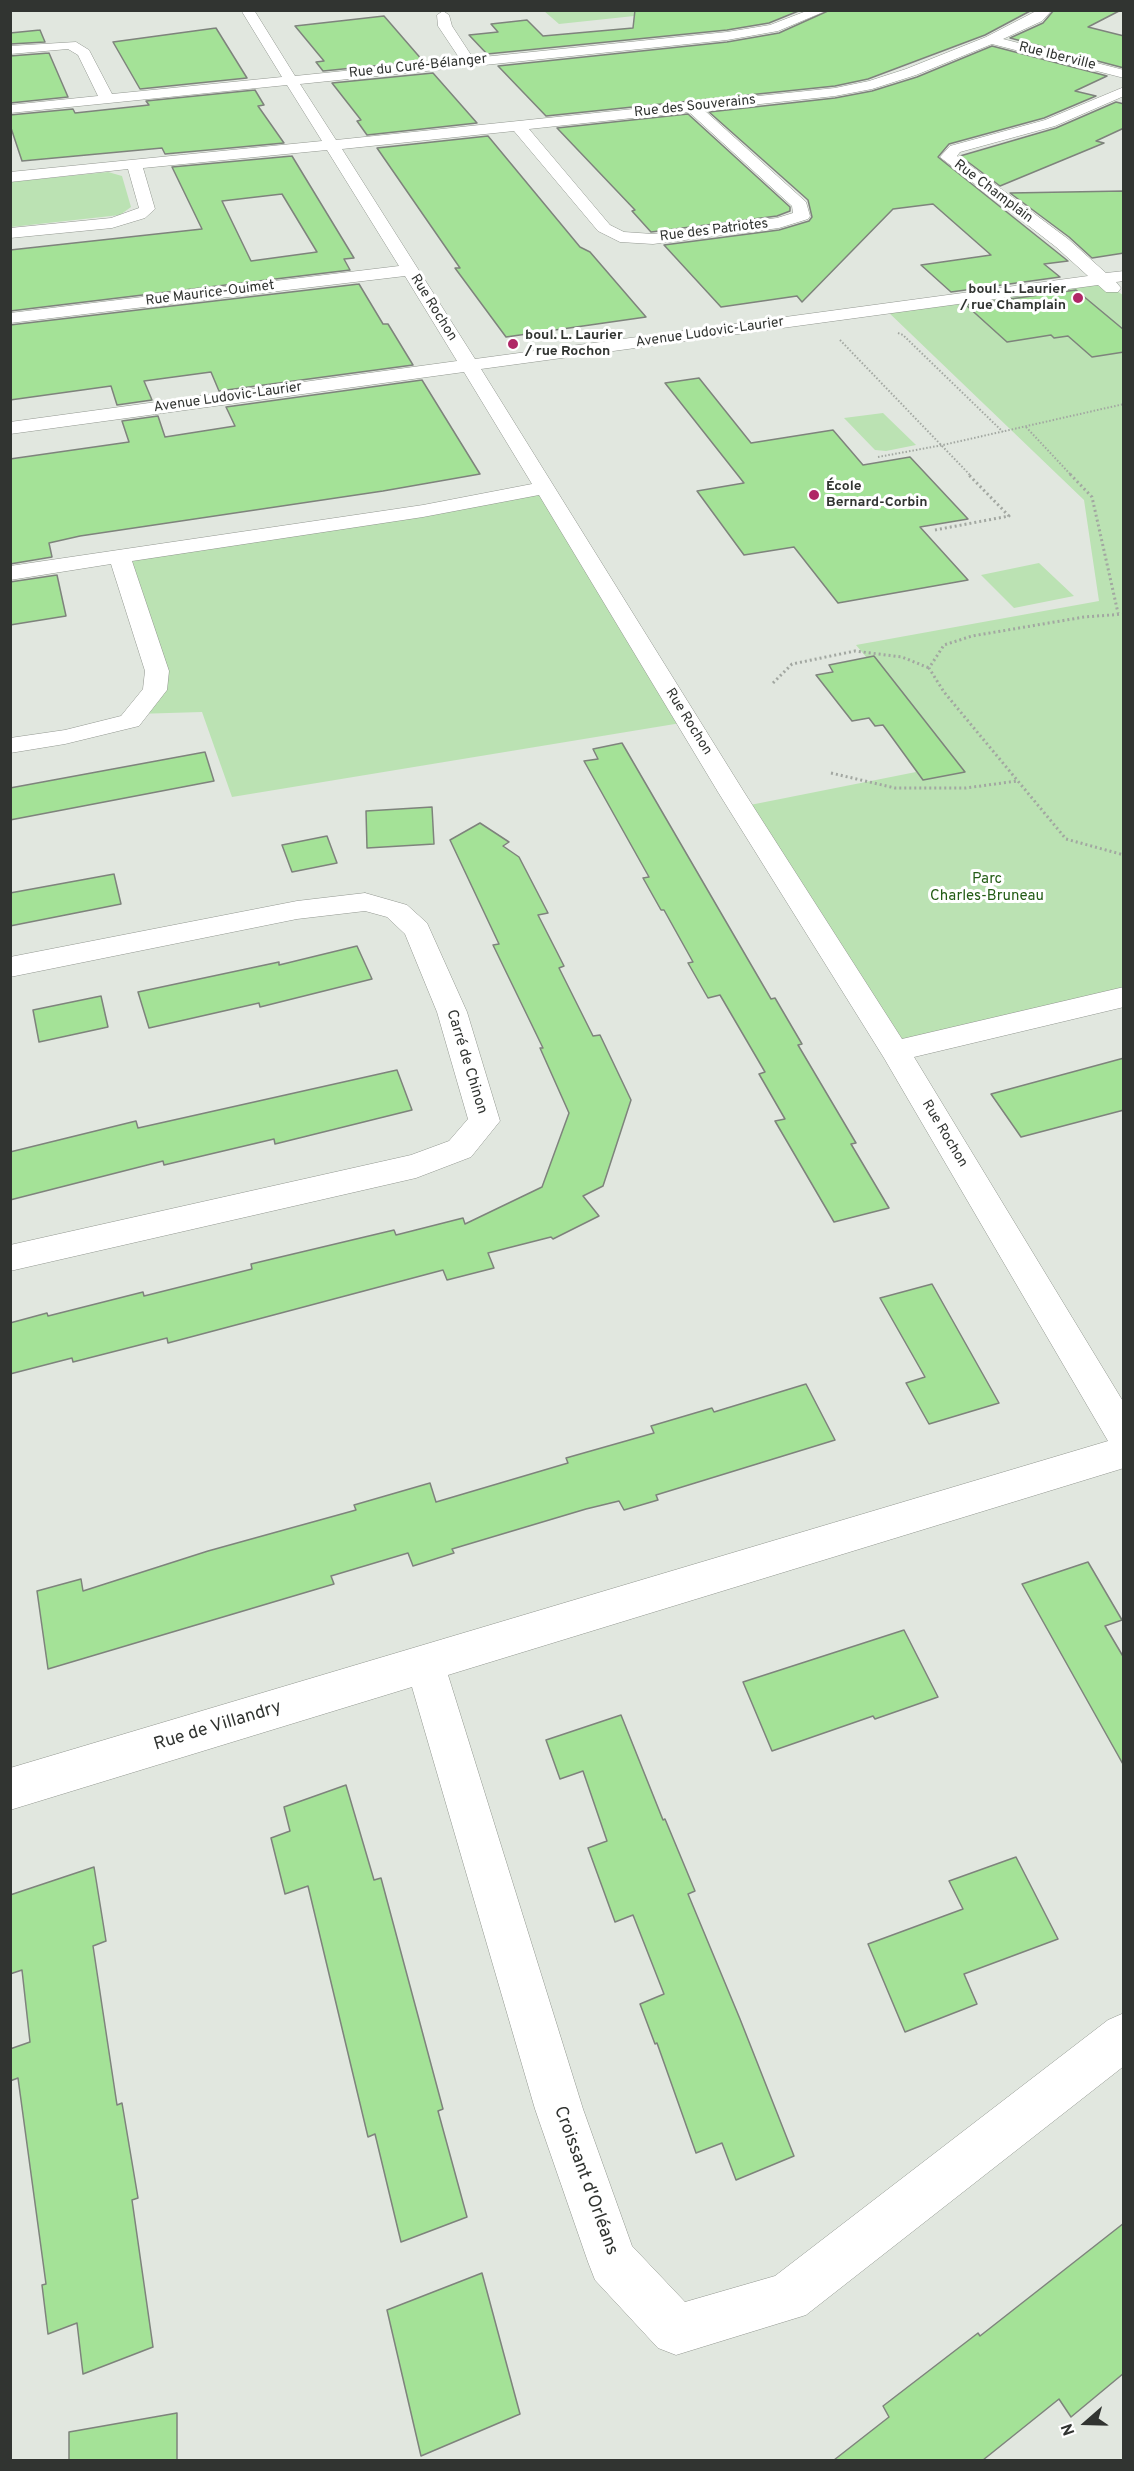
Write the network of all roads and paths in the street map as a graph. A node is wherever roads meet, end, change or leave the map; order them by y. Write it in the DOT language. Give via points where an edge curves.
graph roads {
  1 [pos="247,10"];
  2 [pos="822,10"];
  3 [pos="1046,10"];
  4 [pos="443,15"];
  5 [pos="991,40"];
  6 [pos="10,50"];
  7 [pos="469,62"];
  8 [pos="1124,74"];
  9 [pos="291,81"];
  10 [pos="1124,91"];
  11 [pos="107,99"];
  12 [pos="693,108"];
  13 [pos="10,109"];
  14 [pos="518,126"];
  15 [pos="329,145"];
  16 [pos="134,165"];
  17 [pos="10,177"];
  18 [pos="10,233"];
  19 [pos="409,270"];
  20 [pos="1124,276"];
  21 [pos="1101,279"];
  22 [pos="1124,296"];
  23 [pos="10,318"];
  24 [pos="894,332"];
  25 [pos="838,338"];
  26 [pos="470,366"];
  27 [pos="1124,404"];
  28 [pos="1026,427"];
  29 [pos="10,428"];
  30 [pos="1003,432"];
  31 [pos="943,445"];
  32 [pos="878,457"];
  33 [pos="545,488"];
  34 [pos="935,530"];
  35 [pos="119,556"];
  36 [pos="10,573"];
  37 [pos="1118,612"];
  38 [pos="1124,614"];
  39 [pos="929,668"];
  40 [pos="773,683"];
  41 [pos="10,746"];
  42 [pos="831,773"];
  43 [pos="1017,781"];
  44 [pos="1124,855"];
  45 [pos="10,967"];
  46 [pos="1124,997"];
  47 [pos="895,1051"];
  48 [pos="10,1258"];
  49 [pos="1124,1436"];
  50 [pos="1124,1452"];
  51 [pos="425,1664"];
  52 [pos="10,1789"];
  53 [pos="1124,2036"];
  1 -- 9 [label="street, Rue Rochon"];
  2 -- 7 [label="street, Rue du Curé-Bélanger" via="773,28 727,36"];
  3 -- 5 [label="street, Rue des Souverains"];
  4 -- 7 [label="street" via="445,26"];
  5 -- 8 [label="street, Rue Iberville"];
  5 -- 12 [label="street, Rue des Souverains" via="872,85"];
  6 -- 11 [label="street" via="71,45 84,52"];
  7 -- 9 [label="street, Rue du Curé-Bélanger"];
  9 -- 11 [label="street, Rue du Curé-Bélanger"];
  9 -- 15 [label="street, Rue Rochon"];
  10 -- 21 [label="street, Rue Champlain" via="1050,123 955,149 948,157 1062,243"];
  11 -- 13 [label="street, Rue du Curé-Bélanger"];
  12 -- 14 [label="street, Rue des Souverains"];
  12 -- 14 [label="street, Rue des Patriotes" via="800,205 802,216 779,223 652,239 620,237 604,228"];
  14 -- 15 [label="street, Rue des Souverains"];
  15 -- 16 [label="street, Rue des Souverains"];
  15 -- 19 [label="street, Rue Rochon"];
  16 -- 17 [label="street, Rue des Souverains"];
  16 -- 18 [label="street" via="147,209 139,215 112,223"];
  19 -- 23 [label="street, Rue Maurice-Ouimet"];
  19 -- 26 [label="street, Rue Rochon"];
  20 -- 21 [label="street, Avenue Ludovic-Laurier"];
  21 -- 22 [label="street"];
  21 -- 26 [label="street, Avenue Ludovic-Laurier"];
  24 -- 30 [label="path" via="903,335"];
  25 -- 31 [label="path"];
  26 -- 29 [label="street, Avenue Ludovic-Laurier"];
  26 -- 33 [label="street, Rue Rochon"];
  27 -- 28 [label="path"];
  28 -- 30 [label="path"];
  28 -- 37 [label="path" via="1092,497"];
  30 -- 31 [label="path"];
  31 -- 32 [label="path"];
  31 -- 34 [label="path" via="1009,516"];
  33 -- 35 [label="street" via="423,511"];
  33 -- 47 [label="street, Rue Rochon"];
  35 -- 36 [label="street"];
  35 -- 41 [label="street" via="157,671 155,690 130,721"];
  37 -- 38 [label="path"];
  37 -- 39 [label="path" via="972,636 944,645"];
  39 -- 40 [label="path" via="902,657 855,651 792,664"];
  39 -- 43 [label="path"];
  42 -- 43 [label="path" via="895,788 966,788"];
  43 -- 44 [label="path" via="1066,839"];
  45 -- 48 [label="street, Carré de Chinon" via="297,910 365,902 398,911 417,930 452,1012 484,1121 460,1149 416,1166"];
  46 -- 47 [label="street"];
  47 -- 49 [label="street, Rue Rochon"];
  50 -- 51 [label="street, Rue de Villandry"];
  51 -- 52 [label="street, Rue de Villandry"];
  51 -- 53 [label="street, Croissant d'Orléans" via="559,2109 613,2262 676,2330 788,2297"];
}
